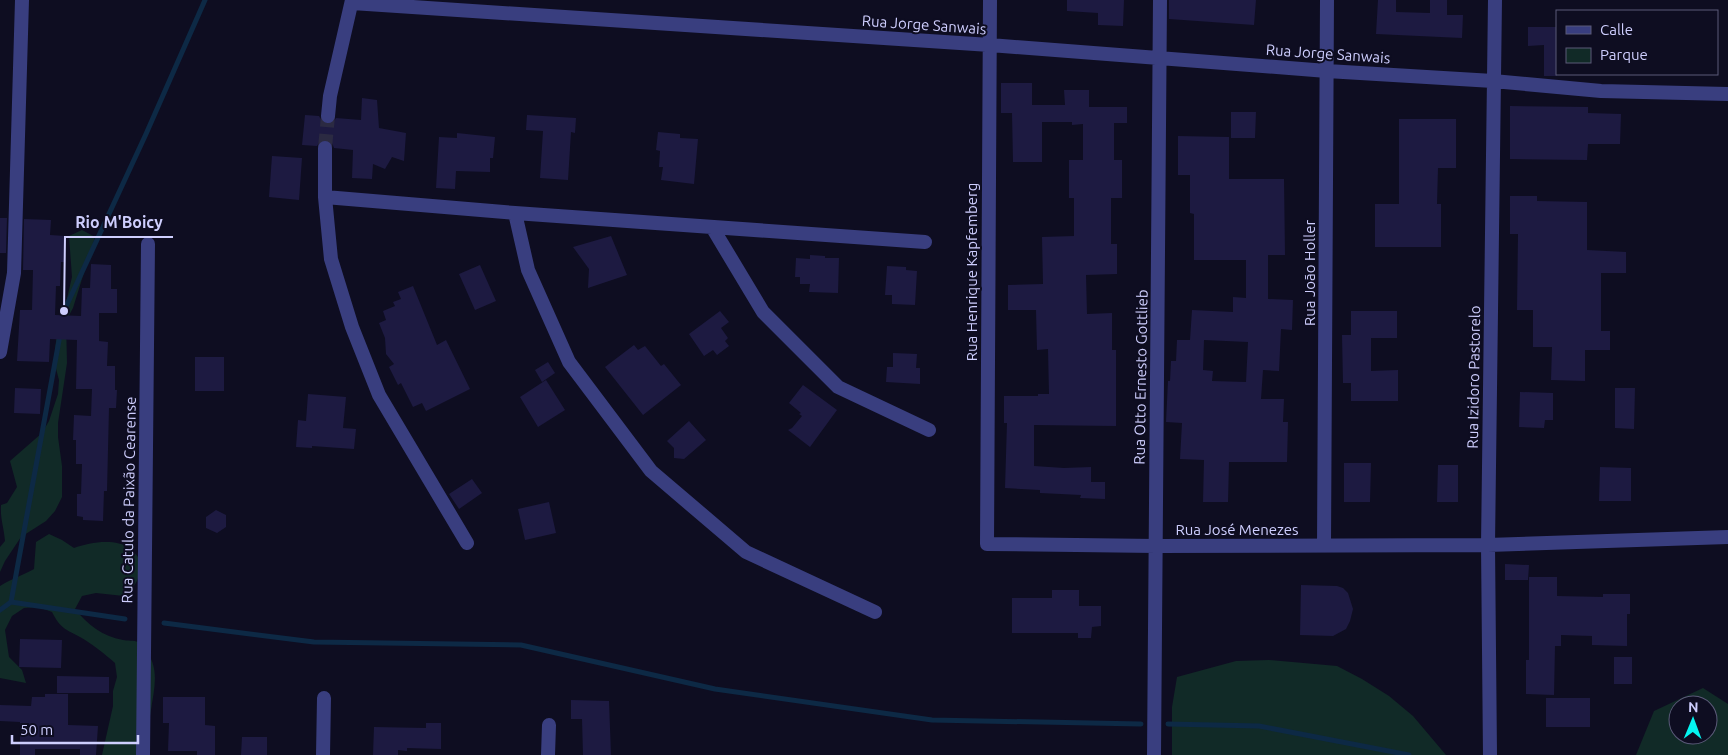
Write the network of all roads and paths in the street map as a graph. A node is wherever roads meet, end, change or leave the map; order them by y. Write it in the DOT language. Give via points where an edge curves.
graph roads {
  1 [pos="22,0"];
  2 [pos="990,0"];
  3 [pos="1160,0"];
  4 [pos="1327,0"];
  5 [pos="1495,0"];
  6 [pos="352,2"];
  7 [pos="990,45"];
  8 [pos="1161,57"];
  9 [pos="1327,71"];
  10 [pos="1493,81"];
  11 [pos="1728,94"];
  12 [pos="328,116"];
  13 [pos="325,148"];
  14 [pos="325,197"];
  15 [pos="515,213"];
  16 [pos="712,227"];
  17 [pos="925,242"];
  18 [pos="148,244"];
  19 [pos="0,272"];
  20 [pos="14,273"];
  21 [pos="0,352"];
  22 [pos="929,430"];
  23 [pos="1728,537"];
  24 [pos="467,542"];
  25 [pos="987,544"];
  26 [pos="1488,545"];
  27 [pos="1156,546"];
  28 [pos="1324,546"];
  29 [pos="875,612"];
  30 [pos="324,698"];
  31 [pos="549,725"];
  32 [pos="143,755"];
  33 [pos="323,755"];
  34 [pos="548,755"];
  35 [pos="1154,755"];
  36 [pos="1490,755"];
  1 -- 20 [label="street"];
  2 -- 7 [label="street, Rua Henrique Kapfemberg"];
  3 -- 8 [label="street, Rua Otto Ernesto Gottlieb"];
  4 -- 9 [label="street, Rua João Holler"];
  5 -- 10 [label="street, Rua Izidoro Pastorelo"];
  6 -- 7 [label="street, Rua Jorge Sanwais"];
  6 -- 12 [label="street"];
  7 -- 8 [label="street, Rua Jorge Sanwais"];
  7 -- 25 [label="street, Rua Henrique Kapfemberg"];
  8 -- 9 [label="street, Rua Jorge Sanwais"];
  8 -- 27 [label="street, Rua Otto Ernesto Gottlieb"];
  9 -- 10 [label="street, Rua Jorge Sanwais"];
  9 -- 28 [label="street, Rua João Holler"];
  10 -- 11 [label="street, Rua Jorge Sanwais" via="1601,91"];
  10 -- 26 [label="street, Rua Izidoro Pastorelo"];
  13 -- 14 [label="street"];
  14 -- 15 [label="street"];
  14 -- 24 [label="street" via="331,259 352,327 379,395"];
  15 -- 16 [label="street"];
  15 -- 29 [label="street" via="528,270 569,362 651,471 746,552"];
  16 -- 17 [label="street"];
  16 -- 22 [label="street" via="763,312 838,387"];
  18 -- 32 [label="street, Rua Catulo da Paixão Cearense"];
  19 -- 20 [label="street"];
  20 -- 21 [label="street"];
  23 -- 26 [label="street, Rua José Menezes"];
  25 -- 27 [label="street, Rua José Menezes"];
  26 -- 28 [label="street, Rua José Menezes"];
  26 -- 36 [label="street, Rua Izidoro Pastorelo"];
  27 -- 28 [label="street, Rua José Menezes"];
  27 -- 35 [label="street, Rua Otto Ernesto Gottlieb"];
  30 -- 33 [label="street"];
  31 -- 34 [label="street"];
}
